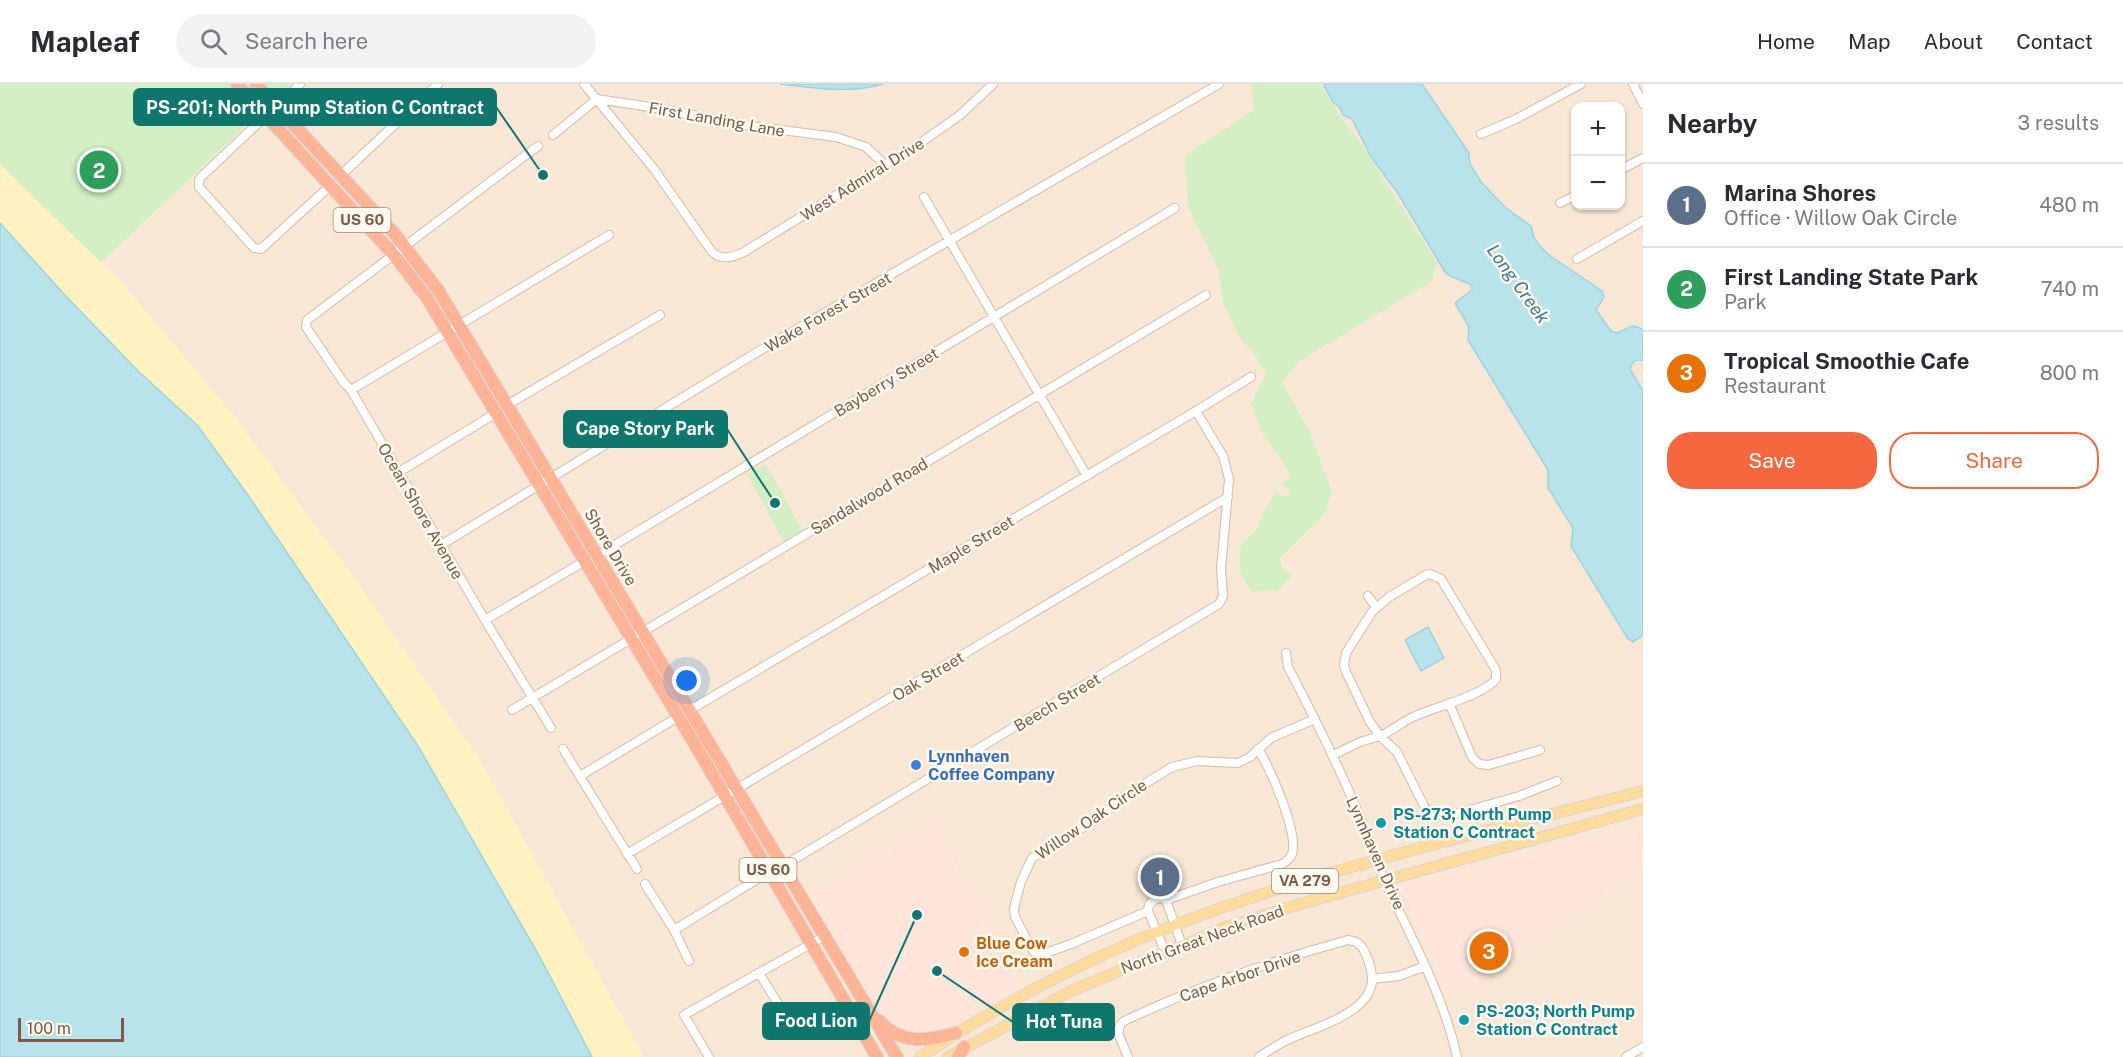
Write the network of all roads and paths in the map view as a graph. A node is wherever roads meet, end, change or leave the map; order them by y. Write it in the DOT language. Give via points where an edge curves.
graph roads {
  1 [pos="237,84"];
  2 [pos="256,84"];
  3 [pos="300,84"];
  4 [pos="438,84"];
  5 [pos="584,84"];
  6 [pos="993,84"];
  7 [pos="1219,84"];
  8 [pos="1581,84"];
  9 [pos="1633,84"];
  10 [pos="597,99"];
  11 [pos="1643,104"];
  12 [pos="276,106"];
  13 [pos="266,116"];
  14 [pos="1481,134"];
  15 [pos="553,135"];
  16 [pos="538,146"];
  17 [pos="1643,158"];
  18 [pos="885,165"];
  19 [pos="1625,167"];
  20 [pos="341,176"];
  21 [pos="331,185"];
  22 [pos="924,197"];
  23 [pos="1571,197"];
  24 [pos="1560,203"];
  25 [pos="1175,208"];
  26 [pos="1643,221"];
  27 [pos="609,235"];
  28 [pos="950,242"];
  29 [pos="405,247"];
  30 [pos="394,255"];
  31 [pos="1577,259"];
  32 [pos="1206,295"];
  33 [pos="660,315"];
  34 [pos="994,317"];
  35 [pos="460,325"];
  36 [pos="448,332"];
  37 [pos="1251,376"];
  38 [pos="351,390"];
  39 [pos="1040,394"];
  40 [pos="507,405"];
  41 [pos="1196,411"];
  42 [pos="496,413"];
  43 [pos="399,472"];
  44 [pos="1087,476"];
  45 [pos="551,479"];
  46 [pos="540,486"];
  47 [pos="1228,497"];
  48 [pos="441,545"];
  49 [pos="598,555"];
  50 [pos="585,561"];
  51 [pos="1368,596"];
  52 [pos="1376,607"];
  53 [pos="485,620"];
  54 [pos="643,631"];
  55 [pos="631,639"];
  56 [pos="1286,653"];
  57 [pos="532,698"];
  58 [pos="1449,703"];
  59 [pos="512,710"];
  60 [pos="690,710"];
  61 [pos="678,717"];
  62 [pos="1315,719"];
  63 [pos="550,728"];
  64 [pos="1380,736"];
  65 [pos="563,749"];
  66 [pos="1258,749"];
  67 [pos="1540,750"];
  68 [pos="1333,755"];
  69 [pos="580,776"];
  70 [pos="1557,781"];
  71 [pos="737,789"];
  72 [pos="1643,790"];
  73 [pos="725,796"];
  74 [pos="1643,809"];
  75 [pos="627,854"];
  76 [pos="1377,861"];
  77 [pos="783,866"];
  78 [pos="636,869"];
  79 [pos="769,872"];
  80 [pos="1385,880"];
  81 [pos="645,884"];
  82 [pos="1166,900"];
  83 [pos="1148,910"];
  84 [pos="1176,924"];
  85 [pos="674,930"];
  86 [pos="1157,932"];
  87 [pos="825,936"];
  88 [pos="810,944"];
  89 [pos="1182,945"];
  90 [pos="1165,951"];
  91 [pos="688,961"];
  92 [pos="1425,966"];
  93 [pos="759,973"];
  94 [pos="1372,979"];
  95 [pos="869,1009"];
  96 [pos="790,1023"];
  97 [pos="956,1033"];
  98 [pos="1643,1047"];
  99 [pos="961,1052"];
  100 [pos="709,1057"];
  101 [pos="877,1057"];
  102 [pos="897,1057"];
  103 [pos="920,1057"];
  104 [pos="948,1057"];
  105 [pos="1128,1057"];
  106 [pos="1259,1057"];
  107 [pos="1457,1057"];
  108 [pos="1626,1057"];
  1 -- 13 [label="highway, Shore Drive / US 60"];
  2 -- 12 [label="highway, Shore Drive / US 60"];
  3 -- 12 [label="street"];
  4 -- 20 [label="street"];
  5 -- 10 [label="street"];
  6 -- 18 [label="street, West Admiral Drive" via="947,124"];
  7 -- 28 [label="street, Wake Forest Street"];
  8 -- 14 [label="street"];
  9 -- 11 [label="street"];
  10 -- 15 [label="street"];
  10 -- 18 [label="street, First Landing Lane" via="836,137 866,147"];
  10 -- 18 [label="street, West Admiral Drive" via="654,169 712,252 722,258 744,252"];
  12 -- 13 [label="street"];
  12 -- 20 [label="highway, Shore Drive / US 60"];
  13 -- 21 [label="highway, Shore Drive / US 60"];
  13 -- 21 [label="street" via="199,180 199,187 254,248 261,249"];
  16 -- 29 [label="street"];
  17 -- 19 [label="street"];
  20 -- 29 [label="highway, Shore Drive / US 60"];
  21 -- 30 [label="highway, Shore Drive / US 60"];
  22 -- 28 [label="street"];
  23 -- 24 [label="street"];
  25 -- 34 [label="street, Bayberry Street"];
  26 -- 31 [label="street"];
  27 -- 35 [label="street"];
  28 -- 34 [label="street"];
  28 -- 45 [label="street, Wake Forest Street" via="754,354"];
  29 -- 30 [label="street"];
  29 -- 35 [label="highway, Shore Drive / US 60"];
  30 -- 36 [label="highway, Shore Drive / US 60"];
  30 -- 38 [label="street, Ocean Shore Avenue" via="307,320 306,327"];
  32 -- 39 [label="street, Sandalwood Road"];
  33 -- 40 [label="street"];
  34 -- 39 [label="street"];
  34 -- 49 [label="street, Bayberry Street"];
  35 -- 36 [label="street"];
  35 -- 40 [label="highway, Shore Drive / US 60"];
  36 -- 38 [label="street"];
  36 -- 42 [label="highway, Shore Drive / US 60"];
  37 -- 41 [label="street, Maple Street"];
  38 -- 43 [label="street, Ocean Shore Avenue"];
  39 -- 44 [label="street"];
  39 -- 54 [label="street, Sandalwood Road"];
  40 -- 45 [label="highway, Shore Drive / US 60"];
  41 -- 44 [label="street, Maple Street"];
  41 -- 47 [label="street" via="1225,461"];
  42 -- 43 [label="street"];
  42 -- 46 [label="highway, Shore Drive / US 60"];
  43 -- 48 [label="street, Ocean Shore Avenue"];
  44 -- 60 [label="street, Maple Street"];
  45 -- 46 [label="street, Wake Forest Street"];
  45 -- 49 [label="highway, Shore Drive / US 60"];
  46 -- 48 [label="street, Wake Forest Street"];
  46 -- 50 [label="highway, Shore Drive / US 60"];
  47 -- 71 [label="street, Oak Street"];
  47 -- 77 [label="street, Beech Street" via="1221,600"];
  48 -- 53 [label="street, Ocean Shore Avenue"];
  49 -- 54 [label="highway, Shore Drive / US 60"];
  50 -- 53 [label="street"];
  50 -- 55 [label="highway, Shore Drive / US 60"];
  51 -- 52 [label="street"];
  52 -- 58 [label="street" via="1426,575 1441,579 1496,675 1491,684"];
  52 -- 64 [label="street" via="1349,646 1344,665"];
  53 -- 57 [label="street, Ocean Shore Avenue"];
  54 -- 55 [label="street, Sandalwood Road"];
  54 -- 60 [label="highway, Shore Drive / US 60"];
  55 -- 57 [label="street, Sandalwood Road"];
  55 -- 61 [label="highway, Shore Drive / US 60"];
  56 -- 62 [label="street, Lynnhaven Drive" via="1287,667"];
  57 -- 59 [label="street"];
  57 -- 63 [label="street, Ocean Shore Avenue"];
  58 -- 64 [label="street" via="1412,717"];
  58 -- 67 [label="street" via="1472,757 1479,764 1489,765"];
  60 -- 71 [label="highway, Shore Drive / US 60"];
  61 -- 69 [label="street"];
  61 -- 73 [label="highway, Shore Drive / US 60"];
  62 -- 66 [label="street, Willow Oak Circle" via="1271,738"];
  62 -- 68 [label="street, Lynnhaven Drive"];
  64 -- 68 [label="street"];
  64 -- 70 [label="street" via="1397,752 1421,802 1438,815 1463,812"];
  65 -- 69 [label="street"];
  66 -- 82 [label="street, Willow Oak Circle" via="1284,807 1293,849 1290,858 1282,864"];
  66 -- 83 [label="street, Willow Oak Circle" via="1238,763 1197,761 1178,765 1120,798 1097,819 1032,858 1014,908 1033,951 1040,955"];
  68 -- 76 [label="street, Lynnhaven Drive"];
  69 -- 75 [label="street"];
  71 -- 73 [label="street, Oak Street"];
  71 -- 77 [label="highway, Shore Drive / US 60"];
  72 -- 76 [label="main road, North Great Neck Road / VA 279"];
  73 -- 75 [label="street, Oak Street"];
  73 -- 79 [label="highway, Shore Drive / US 60"];
  74 -- 80 [label="main road, North Great Neck Road / VA 279"];
  75 -- 78 [label="street"];
  76 -- 80 [label="street, Lynnhaven Drive"];
  76 -- 84 [label="main road, North Great Neck Road / VA 279" via="1276,889"];
  77 -- 87 [label="highway, Shore Drive / US 60"];
  79 -- 85 [label="street"];
  79 -- 88 [label="highway, Shore Drive / US 60"];
  80 -- 89 [label="main road, North Great Neck Road / VA 279" via="1256,917"];
  80 -- 92 [label="street, Lynnhaven Drive"];
  81 -- 85 [label="street"];
  82 -- 83 [label="street, Willow Oak Circle" via="1152,901"];
  82 -- 84 [label="street"];
  83 -- 86 [label="street"];
  84 -- 86 [label="main road, North Great Neck Road / VA 279"];
  84 -- 89 [label="street"];
  85 -- 91 [label="street"];
  86 -- 90 [label="street"];
  86 -- 97 [label="main road, North Great Neck Road / VA 279" via="1055,979"];
  87 -- 88 [label="street"];
  87 -- 95 [label="highway, Shore Drive / US 60"];
  88 -- 93 [label="street"];
  88 -- 101 [label="highway, Shore Drive / US 60"];
  89 -- 90 [label="main road, North Great Neck Road / VA 279"];
  90 -- 99 [label="main road, North Great Neck Road / VA 279" via="1071,991"];
  92 -- 94 [label="street" via="1399,976"];
  92 -- 107 [label="street, Lynnhaven Drive" via="1445,1012"];
  93 -- 96 [label="street"];
  93 -- 100 [label="street" via="684,1015"];
  94 -- 105 [label="street, Cape Arbor Drive" via="1364,949 1353,940 1269,964 1124,1021 1118,1034"];
  94 -- 106 [label="street" via="1365,999 1348,1013"];
  95 -- 97 [label="highway" via="885,1027 904,1038 924,1041"];
  95 -- 102 [label="highway, Shore Drive / US 60"];
  97 -- 103 [label="main road, North Great Neck Road / VA 279"];
  98 -- 108 [label="street"];
  99 -- 104 [label="main road, North Great Neck Road / VA 279"];
}
